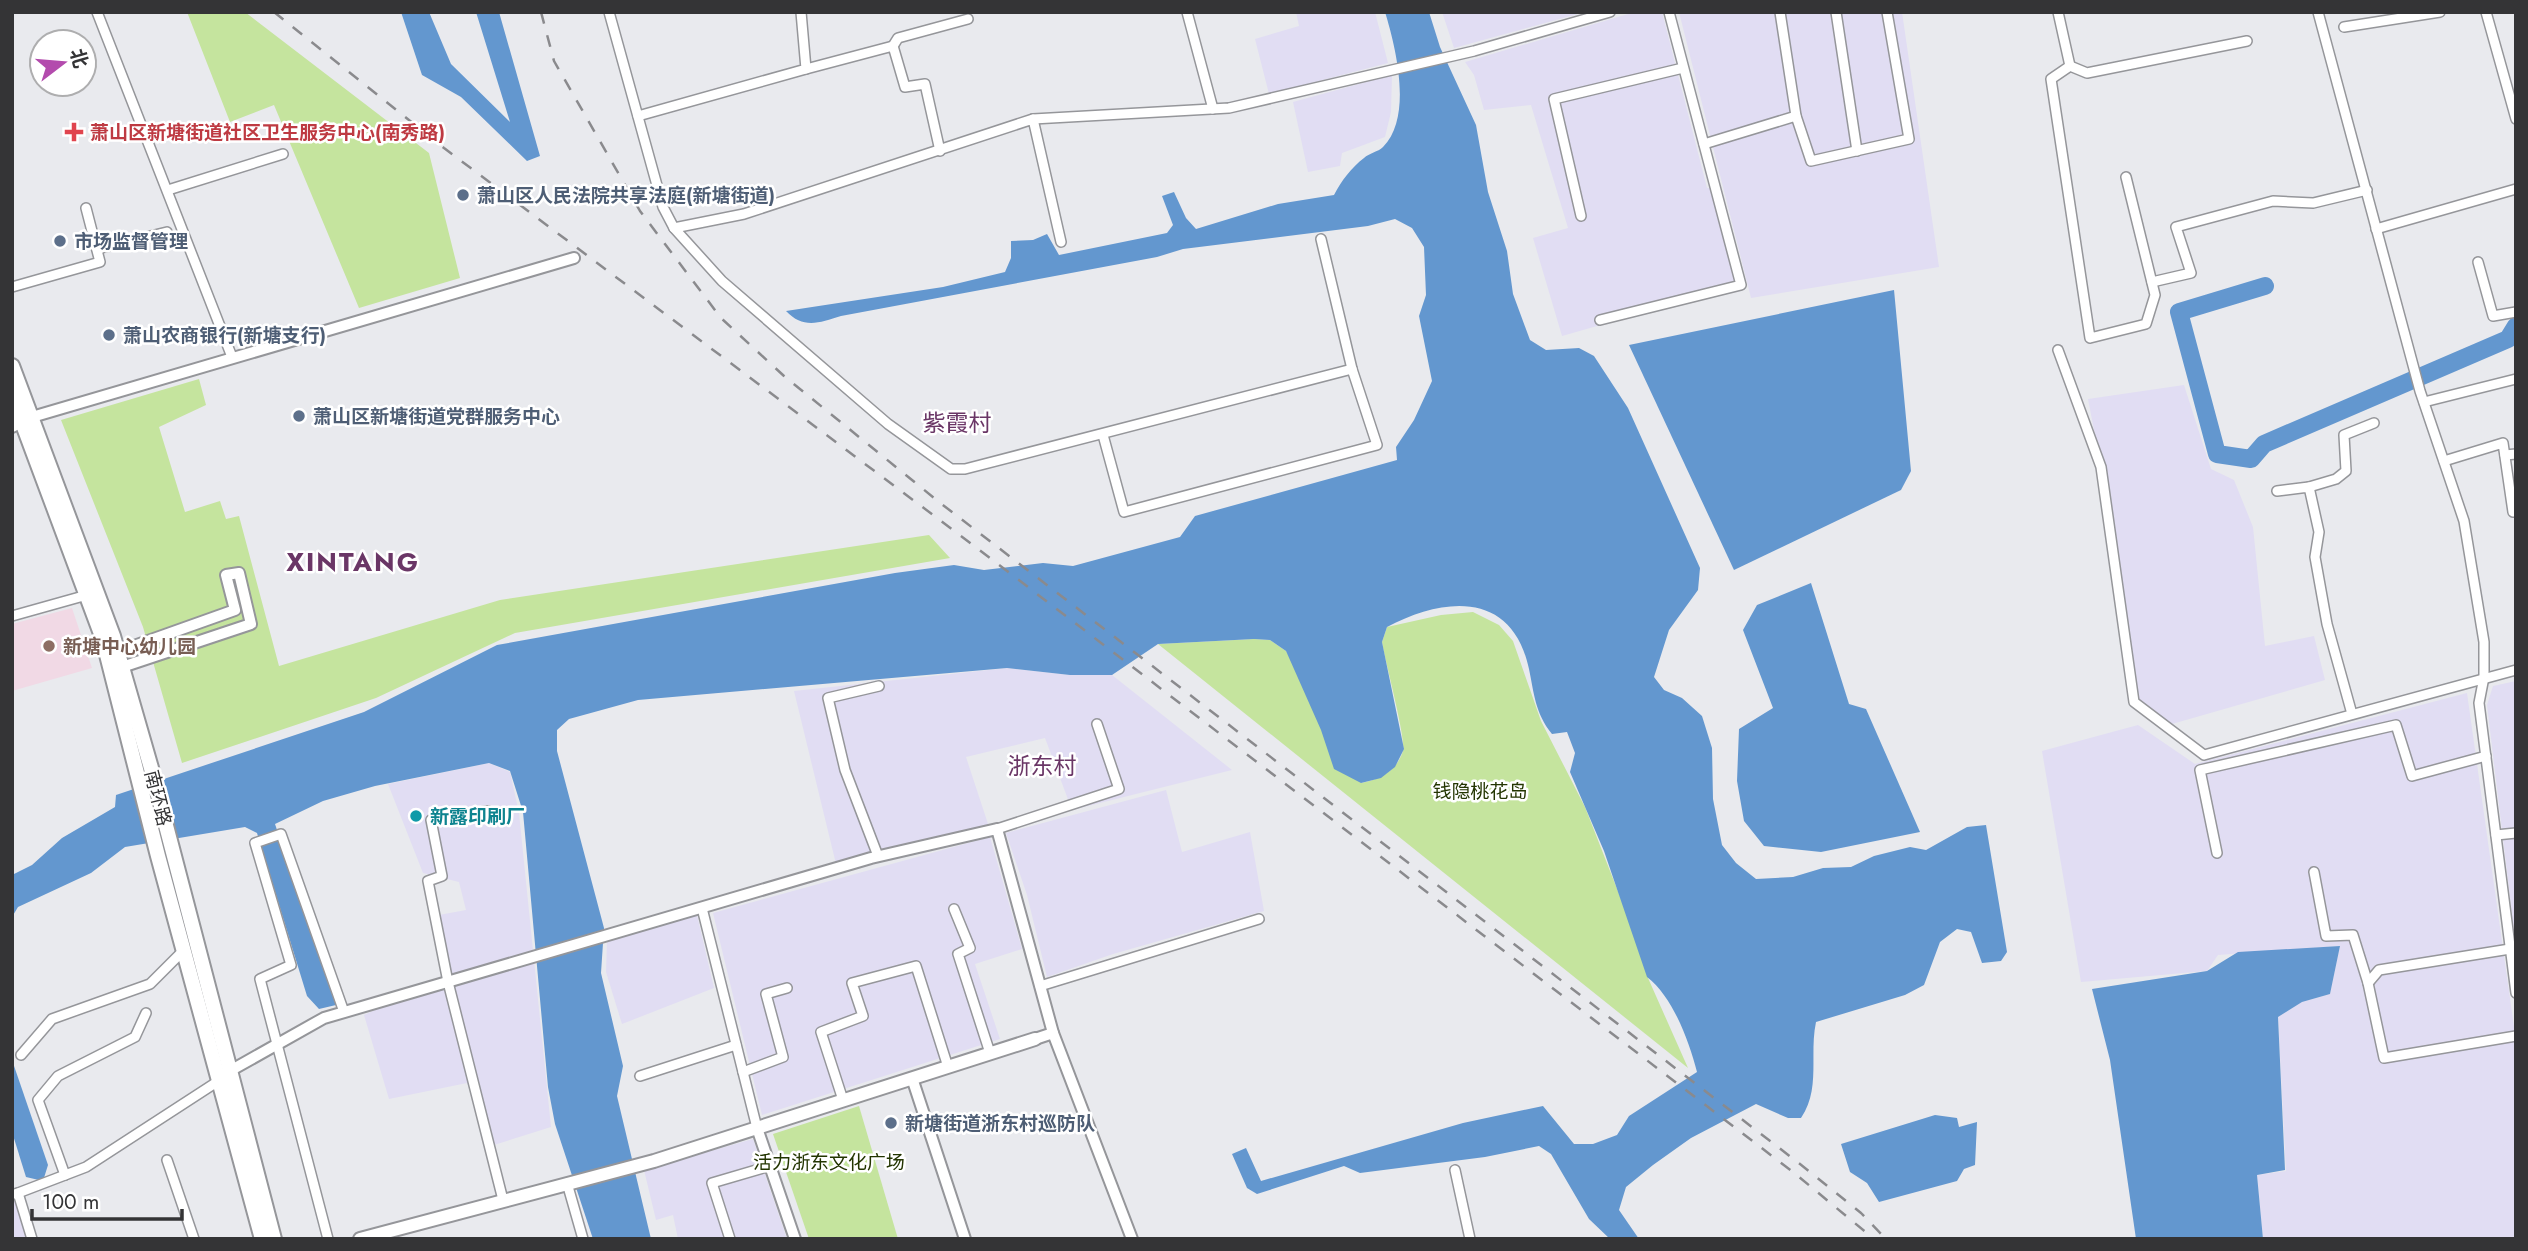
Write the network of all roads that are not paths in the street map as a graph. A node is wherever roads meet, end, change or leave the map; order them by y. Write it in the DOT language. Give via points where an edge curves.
graph roads {
  1 [pos="97,12"];
  2 [pos="609,12"];
  3 [pos="802,12"];
  4 [pos="1187,12"];
  5 [pos="1610,12"];
  6 [pos="1669,12"];
  7 [pos="1780,12"];
  8 [pos="1836,12"];
  9 [pos="1887,12"];
  10 [pos="2058,12"];
  11 [pos="2318,12"];
  12 [pos="2440,12"];
  13 [pos="2486,12"];
  14 [pos="968,19"];
  15 [pos="2344,27"];
  16 [pos="2247,41"];
  17 [pos="893,46"];
  18 [pos="2070,66"];
  19 [pos="1684,68"];
  20 [pos="806,69"];
  21 [pos="1213,109"];
  22 [pos="638,116"];
  23 [pos="1796,116"];
  24 [pos="1032,119"];
  25 [pos="2516,119"];
  26 [pos="1704,144"];
  27 [pos="940,151"];
  28 [pos="1857,151"];
  29 [pos="283,154"];
  30 [pos="2126,177"];
  31 [pos="2516,189"];
  32 [pos="168,190"];
  33 [pos="2367,190"];
  34 [pos="86,208"];
  35 [pos="1581,216"];
  36 [pos="674,228"];
  37 [pos="2376,229"];
  38 [pos="167,232"];
  39 [pos="1321,239"];
  40 [pos="1061,242"];
  41 [pos="97,249"];
  42 [pos="574,258"];
  43 [pos="2478,262"];
  44 [pos="2152,282"];
  45 [pos="12,287"];
  46 [pos="2516,312"];
  47 [pos="1600,320"];
  48 [pos="2058,349"];
  49 [pos="232,357"];
  50 [pos="12,366"];
  51 [pos="1352,369"];
  52 [pos="2516,379"];
  53 [pos="12,395"];
  54 [pos="2424,402"];
  55 [pos="22,423"];
  56 [pos="2374,423"];
  57 [pos="1104,435"];
  58 [pos="2516,454"];
  59 [pos="2505,455"];
  60 [pos="2444,461"];
  61 [pos="2309,487"];
  62 [pos="2277,491"];
  63 [pos="2513,512"];
  64 [pos="87,595"];
  65 [pos="12,616"];
  66 [pos="117,652"];
  67 [pos="122,667"];
  68 [pos="2516,670"];
  69 [pos="2484,677"];
  70 [pos="879,686"];
  71 [pos="2352,713"];
  72 [pos="1097,724"];
  73 [pos="2486,755"];
  74 [pos="144,769"];
  75 [pos="488,811"];
  76 [pos="997,829"];
  77 [pos="2516,833"];
  78 [pos="2496,835"];
  79 [pos="165,853"];
  80 [pos="2217,853"];
  81 [pos="878,856"];
  82 [pos="2314,872"];
  83 [pos="702,908"];
  84 [pos="954,909"];
  85 [pos="1259,919"];
  86 [pos="2510,949"];
  87 [pos="184,950"];
  88 [pos="448,982"];
  89 [pos="2368,983"];
  90 [pos="1041,986"];
  91 [pos="787,988"];
  92 [pos="2516,993"];
  93 [pos="344,1012"];
  94 [pos="146,1013"];
  95 [pos="1053,1032"];
  96 [pos="2516,1036"];
  97 [pos="1035,1039"];
  98 [pos="276,1045"];
  99 [pos="736,1045"];
  100 [pos="990,1054"];
  101 [pos="21,1055"];
  102 [pos="948,1067"];
  103 [pos="743,1072"];
  104 [pos="224,1076"];
  105 [pos="640,1076"];
  106 [pos="912,1078"];
  107 [pos="843,1100"];
  108 [pos="757,1128"];
  109 [pos="167,1160"];
  110 [pos="770,1166"];
  111 [pos="1455,1170"];
  112 [pos="65,1175"];
  113 [pos="567,1183"];
  114 [pos="15,1194"];
  115 [pos="503,1200"];
  116 [pos="363,1238"];
  117 [pos="32,1239"];
  118 [pos="194,1239"];
  119 [pos="262,1239"];
  120 [pos="274,1239"];
  121 [pos="328,1239"];
  122 [pos="583,1239"];
  123 [pos="730,1239"];
  124 [pos="796,1239"];
  125 [pos="965,1239"];
  126 [pos="1132,1239"];
  127 [pos="1470,1239"];
  1 -- 32 [label="street"];
  2 -- 22 [label="street"];
  3 -- 20 [label="street"];
  4 -- 21 [label="street"];
  5 -- 21 [label="street" via="1474,51"];
  6 -- 19 [label="street"];
  7 -- 23 [label="street"];
  8 -- 28 [label="street"];
  9 -- 28 [label="street" via="1909,139"];
  10 -- 18 [label="street"];
  11 -- 33 [label="street"];
  12 -- 15 [label="street"];
  13 -- 25 [label="street"];
  14 -- 17 [label="street" via="898,38"];
  16 -- 18 [label="street" via="2087,73"];
  17 -- 20 [label="street"];
  17 -- 27 [label="street" via="905,87 925,84"];
  18 -- 44 [label="street" via="2051,79 2090,338 2146,324 2155,295"];
  19 -- 26 [label="street"];
  19 -- 35 [label="street" via="1554,99"];
  20 -- 22 [label="street"];
  21 -- 24 [label="street"];
  22 -- 36 [label="street" via="663,207"];
  23 -- 26 [label="street"];
  23 -- 28 [label="street" via="1811,161"];
  24 -- 27 [label="street"];
  24 -- 40 [label="street"];
  26 -- 47 [label="street" via="1741,285"];
  27 -- 36 [label="street" via="744,214"];
  29 -- 32 [label="street"];
  30 -- 44 [label="street"];
  31 -- 37 [label="street"];
  32 -- 49 [label="street"];
  33 -- 37 [label="street"];
  33 -- 44 [label="street" via="2313,203 2273,201 2176,227 2191,272"];
  34 -- 41 [label="street"];
  36 -- 57 [label="street" via="722,281 888,424 951,469 965,470"];
  37 -- 54 [label="street"];
  38 -- 41 [label="street"];
  39 -- 51 [label="street"];
  41 -- 45 [label="street" via="100,262"];
  42 -- 49 [label="street"];
  43 -- 46 [label="street" via="2493,316"];
  48 -- 71 [label="street" via="2101,467 2134,702 2204,755"];
  49 -- 55 [label="street"];
  50 -- 55 [label="main road, 南环路"];
  51 -- 57 [label="street"];
  51 -- 57 [label="street" via="1377,445 1124,512"];
  52 -- 54 [label="street"];
  53 -- 55 [label="main road, 南环路"];
  54 -- 60 [label="street"];
  55 -- 64 [label="main road, 南环路"];
  55 -- 66 [label="main road, 南环路"];
  56 -- 61 [label="street" via="2344,436 2346,471 2336,480"];
  58 -- 59 [label="street"];
  59 -- 60 [label="street" via="2504,443"];
  59 -- 63 [label="street"];
  60 -- 69 [label="street" via="2464,521 2484,642"];
  61 -- 62 [label="street"];
  61 -- 71 [label="street" via="2319,532 2315,557 2327,624"];
  64 -- 65 [label="street"];
  64 -- 74 [label="main road, 南环路"];
  66 -- 67 [label="main road, 南环路"];
  66 -- 67 [label="street" via="235,610 226,575 239,573 251,624"];
  67 -- 74 [label="main road, 南环路"];
  68 -- 69 [label="street"];
  69 -- 71 [label="street"];
  69 -- 73 [label="street" via="2479,703"];
  70 -- 81 [label="street" via="828,698 845,770"];
  72 -- 76 [label="street" via="1119,789"];
  73 -- 78 [label="street"];
  73 -- 80 [label="street" via="2412,776 2396,725 2200,770"];
  74 -- 79 [label="main road, 南环路"];
  75 -- 88 [label="street" via="431,820 442,876 428,881"];
  76 -- 81 [label="street"];
  76 -- 90 [label="street"];
  77 -- 78 [label="street"];
  78 -- 86 [label="street"];
  79 -- 87 [label="main road, 南环路"];
  79 -- 104 [label="main road, 南环路"];
  81 -- 83 [label="street"];
  82 -- 89 [label="street" via="2326,936 2353,934"];
  83 -- 88 [label="street"];
  83 -- 99 [label="street"];
  84 -- 100 [label="street" via="970,948 958,954"];
  85 -- 90 [label="street"];
  86 -- 89 [label="street" via="2379,970"];
  86 -- 92 [label="street"];
  87 -- 101 [label="street" via="150,984 52,1018"];
  87 -- 104 [label="main road, 南环路"];
  88 -- 93 [label="street"];
  88 -- 115 [label="street"];
  89 -- 96 [label="street" via="2384,1058"];
  90 -- 95 [label="street"];
  91 -- 103 [label="street" via="766,994 783,1057"];
  93 -- 98 [label="street"];
  93 -- 98 [label="street" via="281,834 254,843 291,965 260,979"];
  94 -- 112 [label="street" via="135,1037 58,1076 38,1100"];
  95 -- 97 [label="street"];
  95 -- 126 [label="street"];
  97 -- 100 [label="main road"];
  98 -- 104 [label="street"];
  98 -- 121 [label="street"];
  99 -- 103 [label="street"];
  99 -- 105 [label="street"];
  100 -- 102 [label="main road"];
  102 -- 106 [label="main road"];
  102 -- 107 [label="street" via="916,966 852,983 863,1016 821,1032"];
  103 -- 108 [label="street"];
  104 -- 112 [label="street" via="86,1167"];
  104 -- 119 [label="main road, 南环路"];
  104 -- 120 [label="main road, 南环路"];
  106 -- 107 [label="main road"];
  106 -- 125 [label="street"];
  107 -- 108 [label="main road"];
  108 -- 110 [label="street"];
  108 -- 113 [label="main road"];
  109 -- 118 [label="street"];
  110 -- 123 [label="street" via="712,1183"];
  110 -- 124 [label="street"];
  111 -- 127 [label="street"];
  112 -- 114 [label="street"];
  113 -- 115 [label="main road"];
  113 -- 122 [label="street"];
  114 -- 117 [label="street"];
  115 -- 116 [label="main road"];
}
